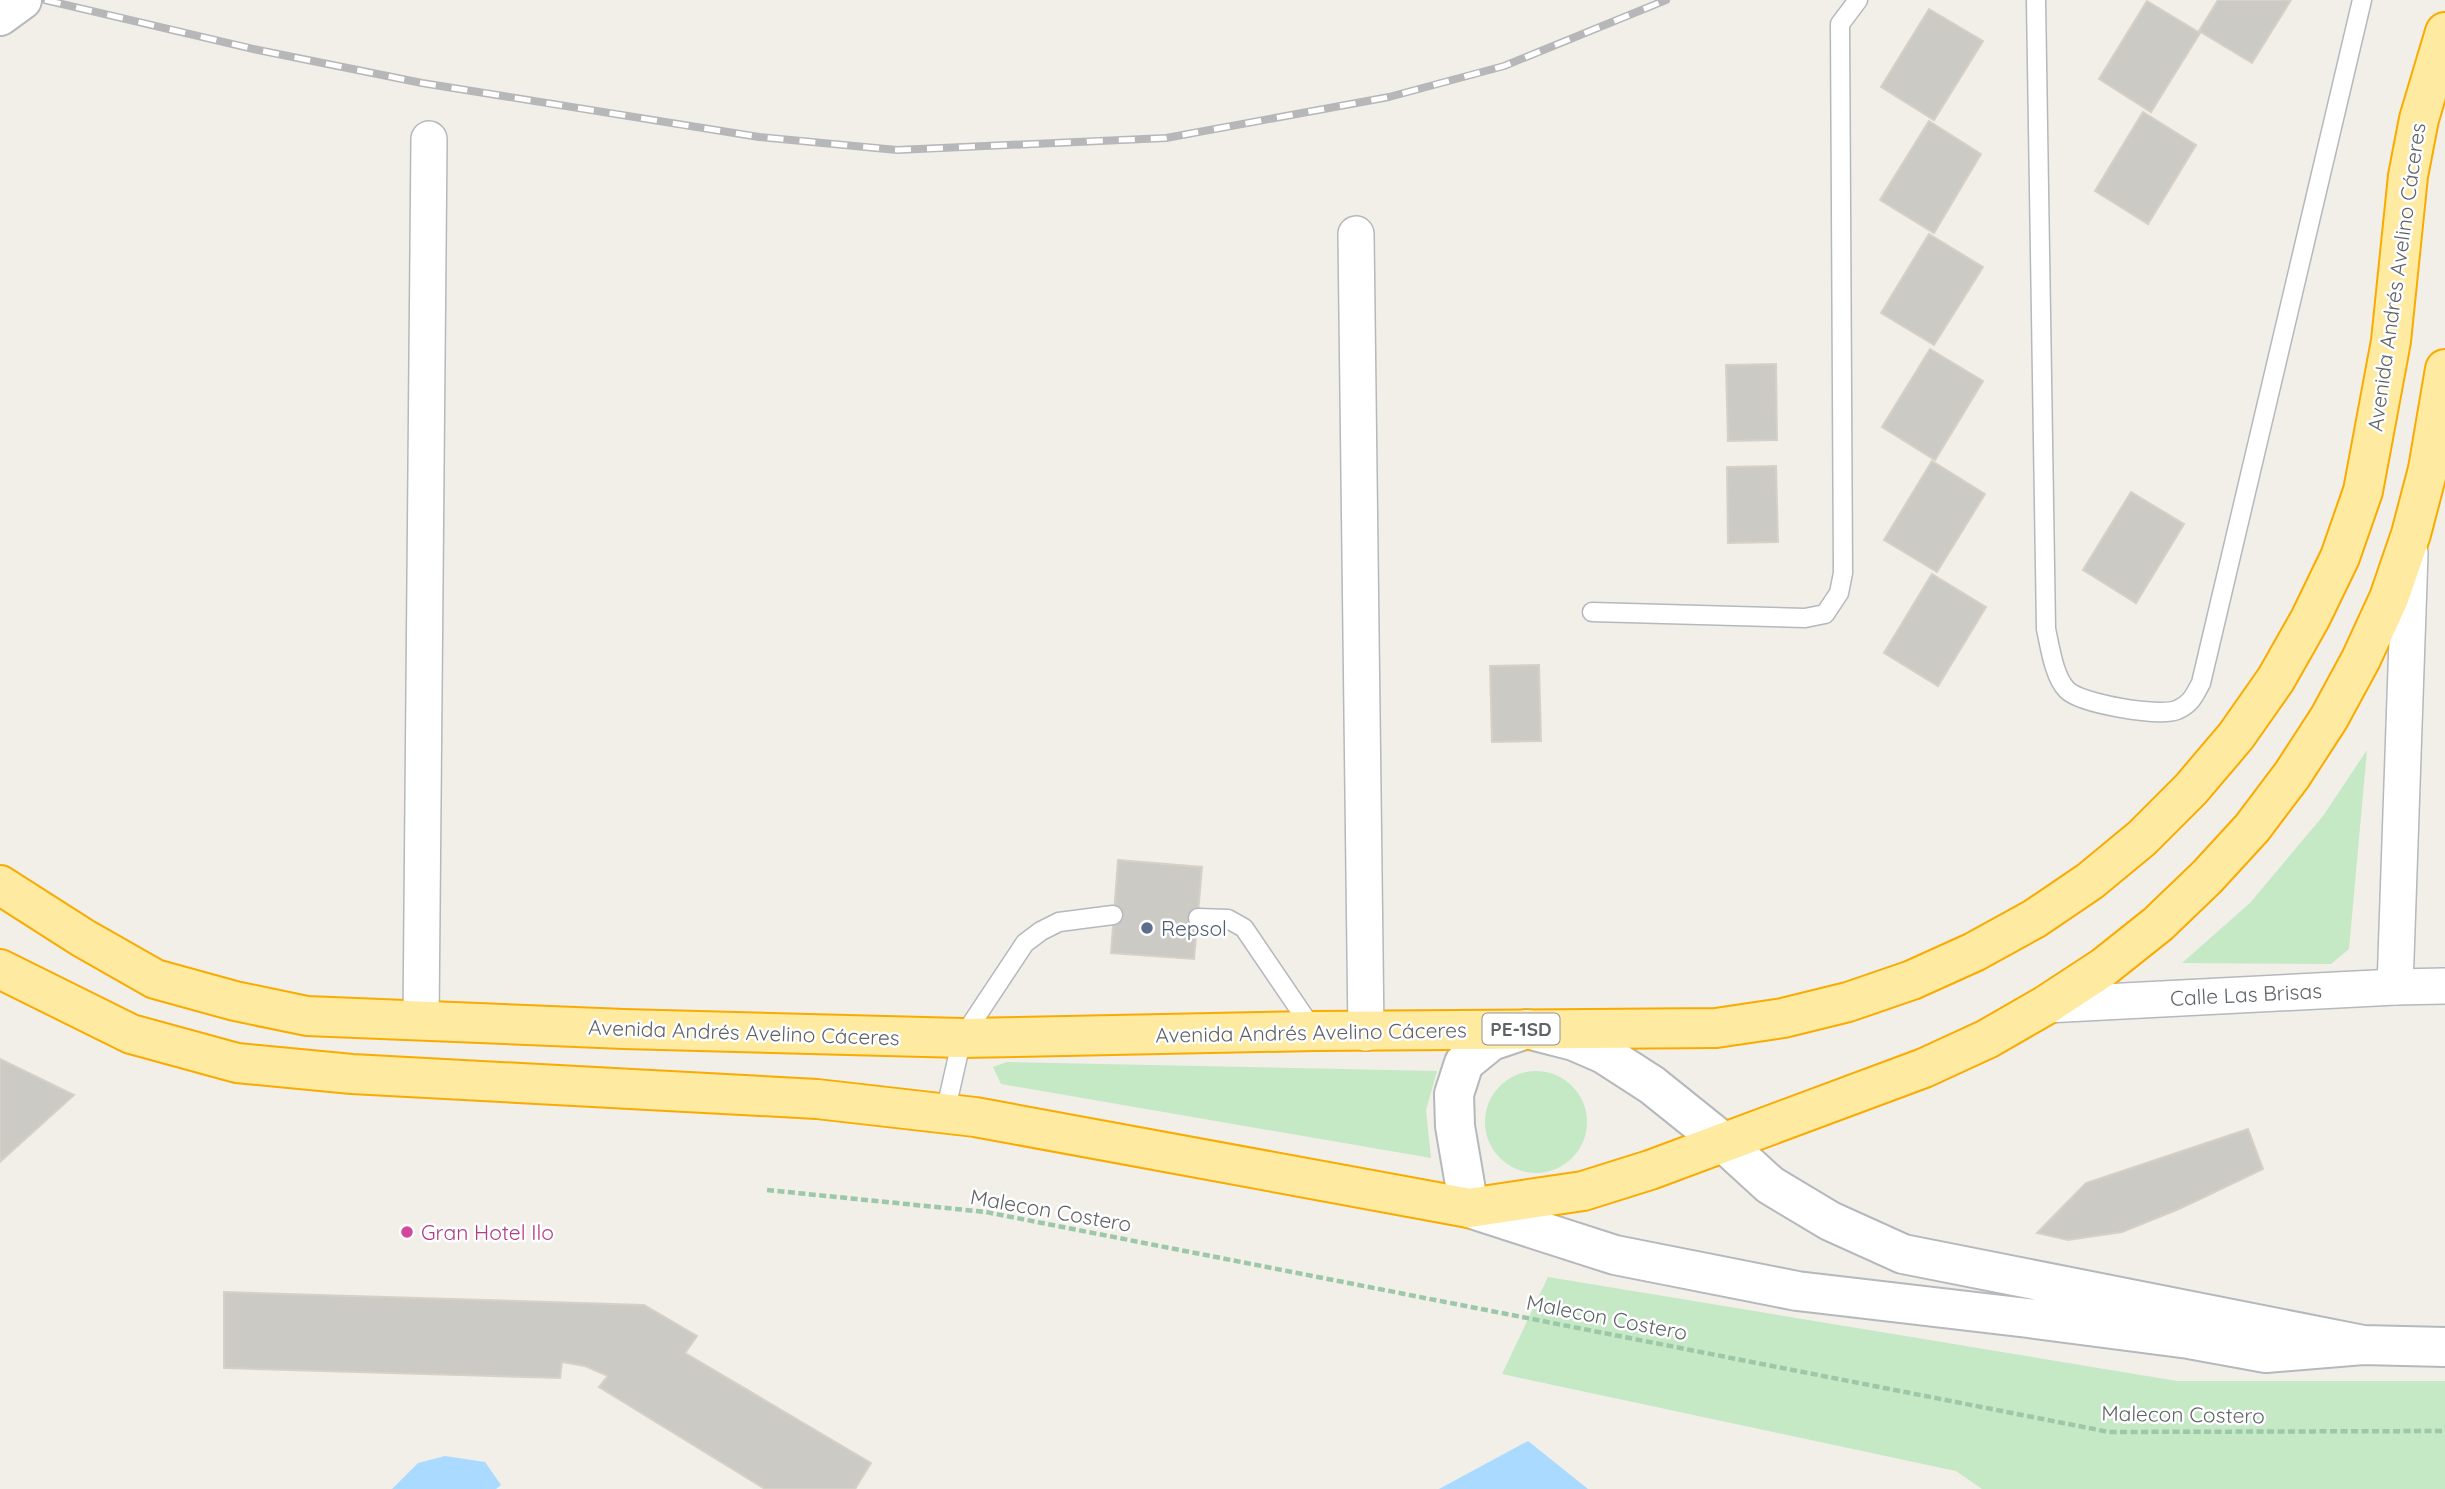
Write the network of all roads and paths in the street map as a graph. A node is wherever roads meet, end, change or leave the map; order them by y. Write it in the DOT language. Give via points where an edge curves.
graph roads {
  1 [pos="22,0"];
  2 [pos="1858,0"];
  3 [pos="2036,0"];
  4 [pos="2362,0"];
  5 [pos="0,16"];
  6 [pos="2445,32"];
  7 [pos="429,139"];
  8 [pos="1356,234"];
  9 [pos="2445,369"];
  10 [pos="2411,534"];
  11 [pos="1592,612"];
  12 [pos="0,885"];
  13 [pos="1113,915"];
  14 [pos="1198,918"];
  15 [pos="0,970"];
  16 [pos="2445,986"];
  17 [pos="2395,987"];
  18 [pos="2046,1005"];
  19 [pos="421,1021"];
  20 [pos="624,1029"];
  21 [pos="1527,1029"];
  22 [pos="1314,1031"];
  23 [pos="1366,1033"];
  24 [pos="962,1038"];
  25 [pos="628,1090"];
  26 [pos="945,1113"];
  27 [pos="1723,1142"];
  28 [pos="767,1190"];
  29 [pos="1469,1208"];
  30 [pos="2363,1345"];
  31 [pos="2445,1348"];
  32 [pos="2445,1431"];
  1 -- 5 [label="street"];
  2 -- 11 [label="lane" via="1840,24 1843,573 1839,593 1825,614 1805,618"];
  3 -- 4 [label="lane" via="2046,629 2053,664 2067,690 2084,700 2154,713 2174,711 2191,702 2201,683"];
  6 -- 21 [label="highway, Avenida Andrés Avelino Cáceres / PE-1SD" via="2419,118 2391,341 2363,491 2340,557 2276,680 2191,789 2142,838 2045,912 1912,980 1783,1018 1716,1028"];
  7 -- 19 [label="street"];
  8 -- 23 [label="street"];
  9 -- 10 [label="highway" via="2428,469"];
  10 -- 17 [label="street"];
  10 -- 18 [label="highway" via="2389,598 2355,671 2300,763 2252,828 2158,924"];
  12 -- 19 [label="highway, Avenida Andrés Avelino Cáceres / PE-1SD" via="155,979 307,1016"];
  13 -- 24 [label="lane" via="1059,922 1025,943"];
  14 -- 22 [label="lane" via="1228,919 1244,928"];
  15 -- 25 [label="highway" via="131,1034 237,1063"];
  16 -- 17 [label="street, Calle Las Brisas"];
  17 -- 18 [label="street, Calle Las Brisas"];
  18 -- 27 [label="highway" via="1924,1068"];
  19 -- 20 [label="highway, Avenida Andrés Avelino Cáceres / PE-1SD"];
  20 -- 24 [label="highway, Avenida Andrés Avelino Cáceres / PE-1SD"];
  20 -- 25 [label="highway"];
  21 -- 23 [label="highway, Avenida Andrés Avelino Cáceres / PE-1SD"];
  21 -- 27 [label="street" via="1604,1054 1652,1085"];
  21 -- 29 [label="street" via="1491,1041 1464,1063 1454,1094 1455,1126"];
  22 -- 23 [label="highway, Avenida Andrés Avelino Cáceres / PE-1SD"];
  22 -- 24 [label="highway, Avenida Andrés Avelino Cáceres / PE-1SD"];
  24 -- 26 [label="lane"];
  25 -- 26 [label="highway" via="817,1099"];
  26 -- 29 [label="highway"];
  27 -- 29 [label="highway" via="1583,1191"];
  27 -- 30 [label="street" via="1770,1185 1830,1221 1903,1254"];
  28 -- 32 [label="path, Malecon Costero" via="986,1212 2109,1432"];
  29 -- 30 [label="street" via="1615,1255 1797,1292 2055,1321 2266,1353"];
  30 -- 31 [label="street"];
}
